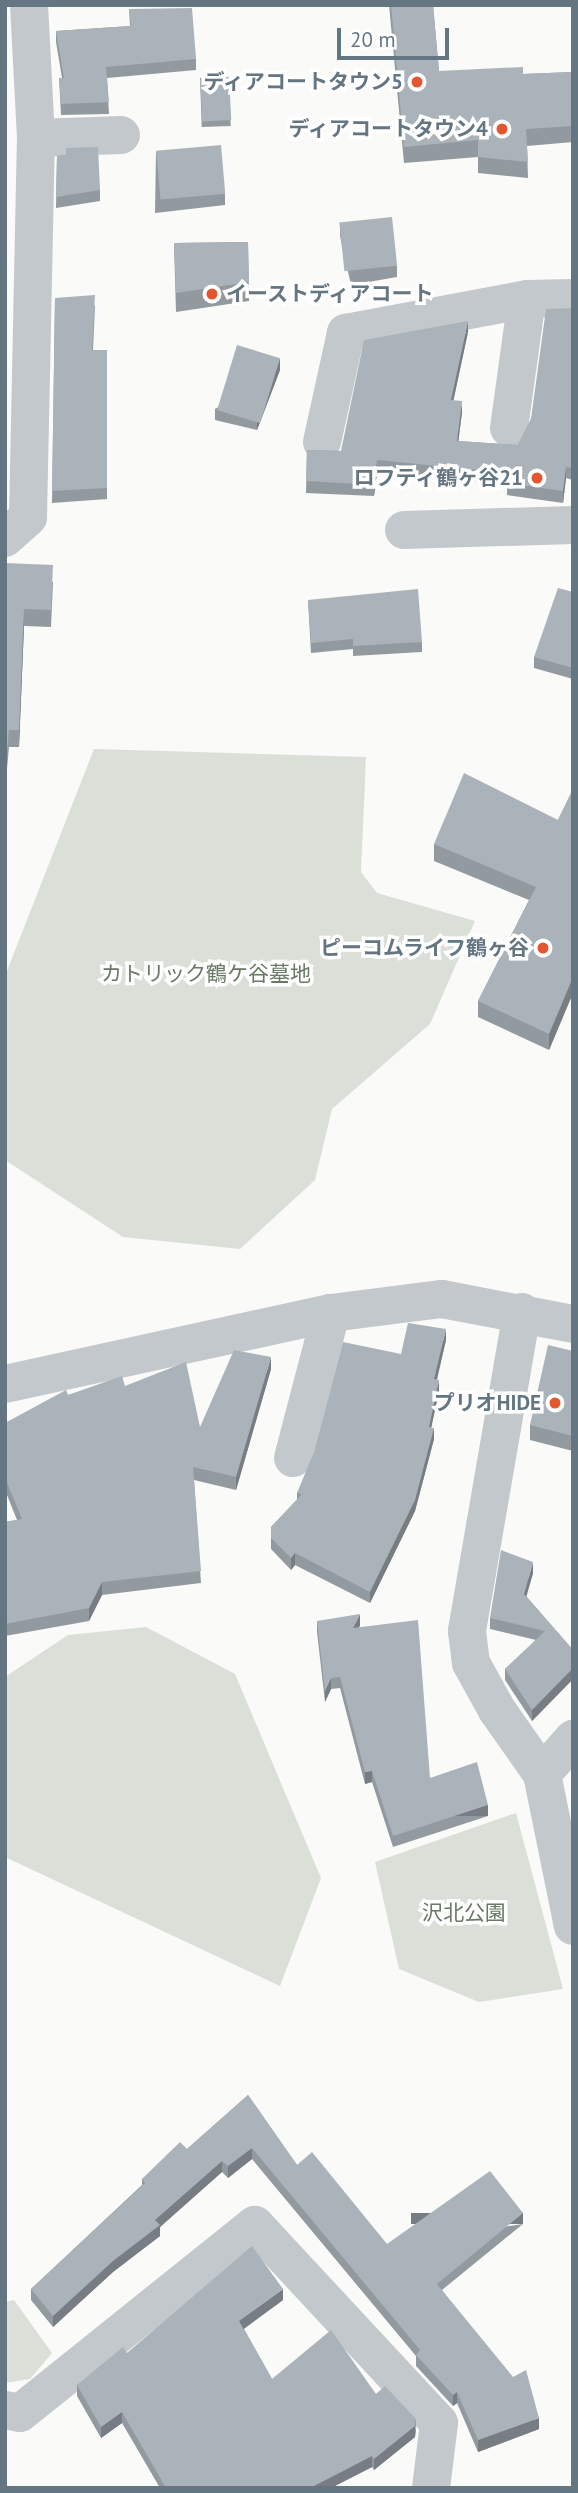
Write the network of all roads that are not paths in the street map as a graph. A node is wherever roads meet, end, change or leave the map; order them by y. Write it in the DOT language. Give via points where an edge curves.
graph roads {
  1 [pos="29,5"];
  2 [pos="121,135"];
  3 [pos="36,138"];
  4 [pos="573,298"];
  5 [pos="527,299"];
  6 [pos="509,428"];
  7 [pos="322,442"];
  8 [pos="573,525"];
  9 [pos="404,530"];
  10 [pos="5,538"];
  11 [pos="522,1312"];
  12 [pos="331,1313"];
  13 [pos="573,1324"];
  14 [pos="5,1384"];
  15 [pos="293,1458"];
  16 [pos="573,1739"];
  17 [pos="542,1774"];
  18 [pos="573,1926"];
  19 [pos="5,2410"];
  20 [pos="431,2488"];
  1 -- 3 [label="street"];
  2 -- 3 [label="street"];
  3 -- 10 [label="street" via="28,517"];
  4 -- 5 [label="street"];
  5 -- 6 [label="street"];
  5 -- 7 [label="street" via="346,333"];
  8 -- 9 [label="street"];
  11 -- 12 [label="street" via="442,1299"];
  11 -- 13 [label="street"];
  11 -- 17 [label="street" via="467,1631 471,1663"];
  12 -- 14 [label="street"];
  12 -- 15 [label="street"];
  16 -- 17 [label="street"];
  17 -- 18 [label="street"];
  19 -- 20 [label="street" via="20,2413 255,2225 439,2423"];
}
